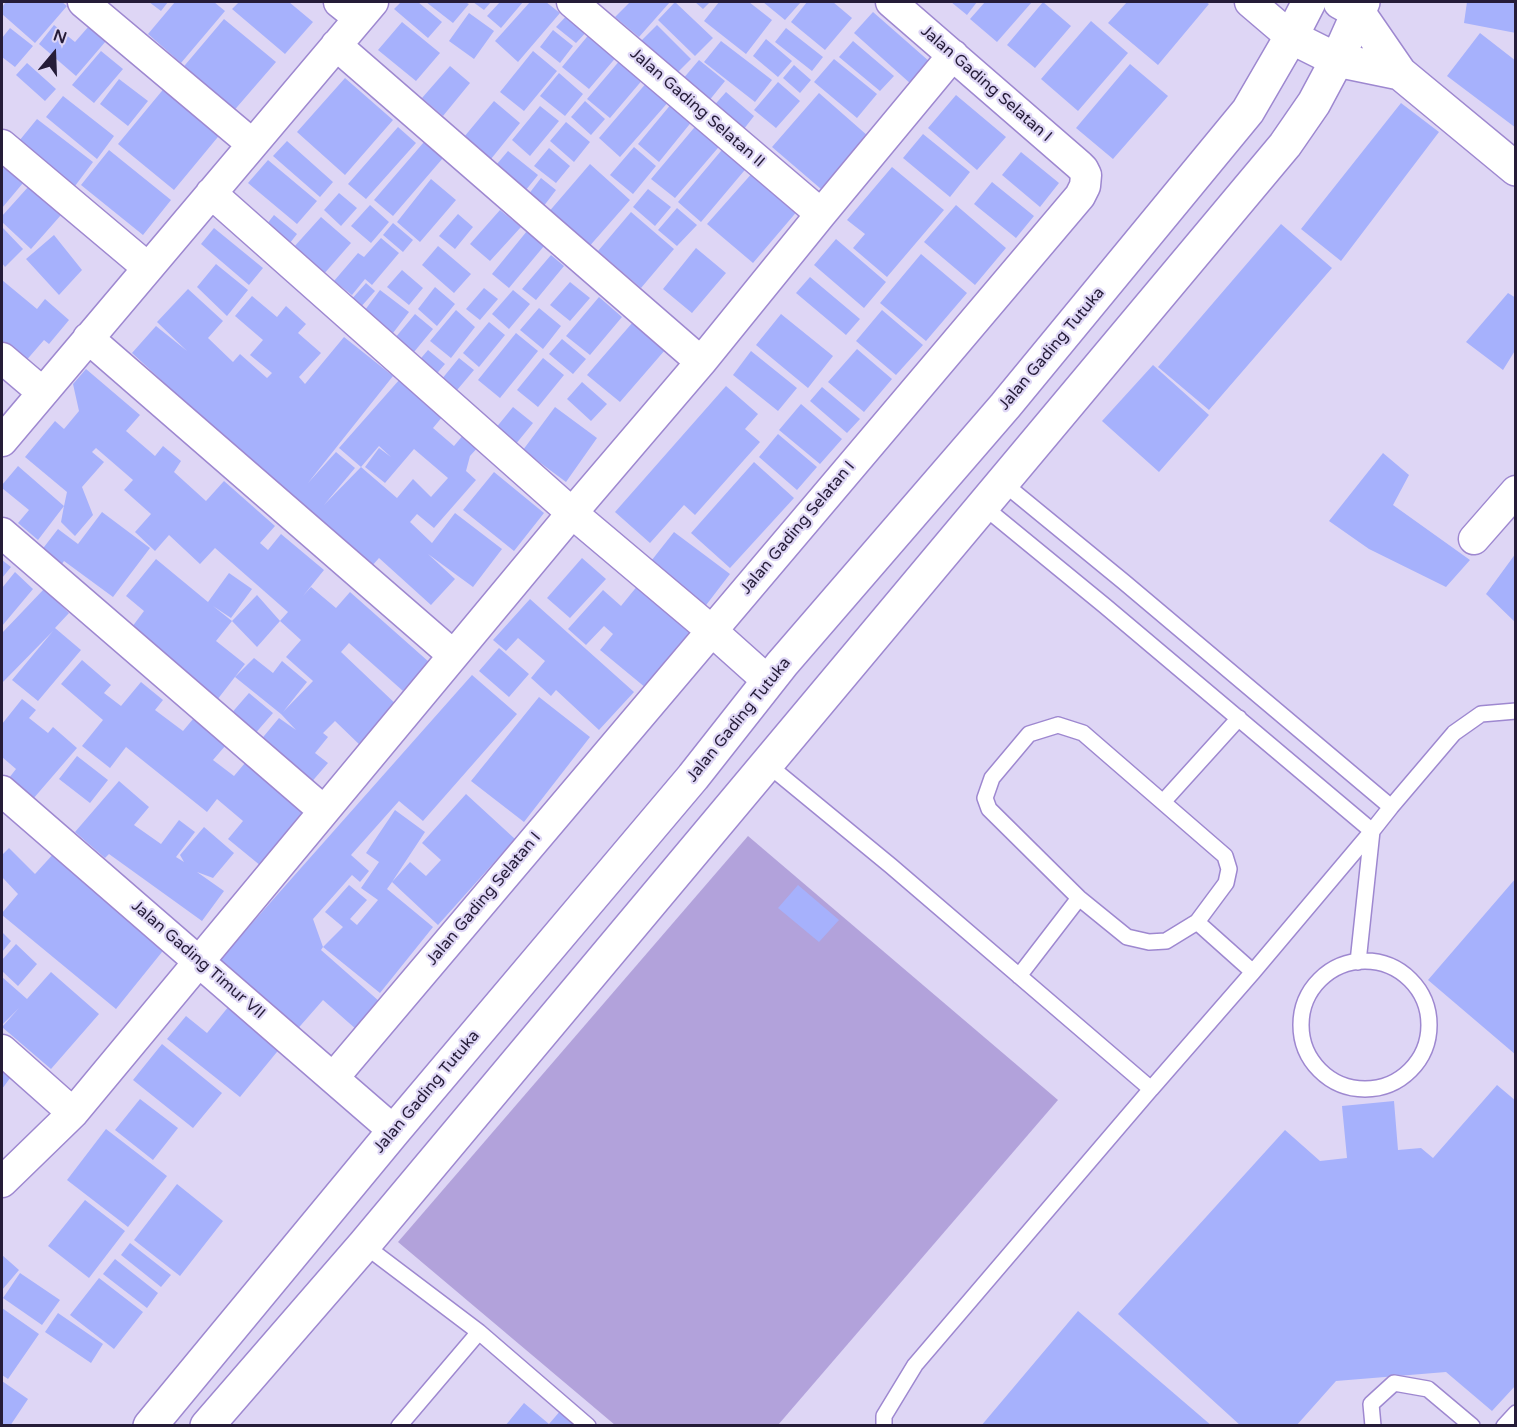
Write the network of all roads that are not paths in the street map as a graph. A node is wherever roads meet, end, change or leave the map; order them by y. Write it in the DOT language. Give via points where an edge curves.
graph roads {
  1 [pos="82,2"];
  2 [pos="572,2"];
  3 [pos="891,2"];
  4 [pos="1250,2"];
  5 [pos="1309,2"];
  6 [pos="1354,5"];
  7 [pos="357,7"];
  8 [pos="1292,37"];
  9 [pos="336,45"];
  10 [pos="953,55"];
  11 [pos="1337,60"];
  12 [pos="1400,73"];
  13 [pos="252,144"];
  14 [pos="2,146"];
  15 [pos="1515,169"];
  16 [pos="212,193"];
  17 [pos="821,214"];
  18 [pos="148,268"];
  19 [pos="88,338"];
  20 [pos="2,358"];
  21 [pos="701,362"];
  22 [pos="42,393"];
  23 [pos="2,441"];
  24 [pos="1515,491"];
  25 [pos="993,494"];
  26 [pos="572,513"];
  27 [pos="2,533"];
  28 [pos="1474,539"];
  29 [pos="712,631"];
  30 [pos="453,655"];
  31 [pos="776,673"];
  32 [pos="822,698"];
  33 [pos="1515,711"];
  34 [pos="1239,718"];
  35 [pos="767,764"];
  36 [pos="2,790"];
  37 [pos="1163,802"];
  38 [pos="1391,807"];
  39 [pos="324,811"];
  40 [pos="1372,831"];
  41 [pos="1079,898"];
  42 [pos="1197,922"];
  43 [pos="200,961"];
  44 [pos="1358,962"];
  45 [pos="1253,972"];
  46 [pos="1019,976"];
  47 [pos="2,1050"];
  48 [pos="334,1077"];
  49 [pos="1151,1089"];
  50 [pos="73,1113"];
  51 [pos="394,1131"];
  52 [pos="2,1182"];
  53 [pos="364,1245"];
  54 [pos="479,1332"];
  55 [pos="1515,1413"];
  56 [pos="150,1425"];
  57 [pos="207,1425"];
  58 [pos="399,1425"];
  59 [pos="588,1425"];
  60 [pos="884,1425"];
  61 [pos="1373,1425"];
  62 [pos="1472,1425"];
  63 [pos="1504,1425"];
  1 -- 13 [label="street"];
  2 -- 17 [label="street, Jalan Gading Selatan II"];
  3 -- 10 [label="street, Jalan Gading Selatan I"];
  4 -- 8 [label="street"];
  5 -- 8 [label="main road, Jalan Gading Tutuka"];
  6 -- 11 [label="main road"];
  6 -- 12 [label="main road"];
  7 -- 9 [label="street"];
  8 -- 11 [label="main road"];
  8 -- 31 [label="main road, Jalan Gading Tutuka" via="1248,111 1005,406"];
  9 -- 13 [label="street"];
  9 -- 21 [label="street"];
  10 -- 17 [label="street"];
  10 -- 29 [label="street, Jalan Gading Selatan I" via="1079,165 1086,175 1085,186"];
  11 -- 12 [label="main road"];
  11 -- 25 [label="main road" via="1285,145"];
  12 -- 15 [label="main road"];
  13 -- 16 [label="street"];
  14 -- 18 [label="street"];
  16 -- 18 [label="street"];
  16 -- 26 [label="street"];
  17 -- 21 [label="street"];
  18 -- 19 [label="street"];
  19 -- 22 [label="street"];
  19 -- 30 [label="street"];
  20 -- 22 [label="street"];
  21 -- 26 [label="street"];
  22 -- 23 [label="street"];
  24 -- 28 [label="street"];
  25 -- 32 [label="main road"];
  25 -- 34 [label="lane" via="1105,606"];
  25 -- 38 [label="lane" via="1124,582"];
  26 -- 29 [label="street"];
  26 -- 30 [label="street"];
  27 -- 39 [label="street"];
  29 -- 31 [label="street"];
  29 -- 48 [label="street, Jalan Gading Selatan I"];
  30 -- 39 [label="street"];
  31 -- 32 [label="main road"];
  31 -- 51 [label="main road, Jalan Gading Tutuka"];
  32 -- 35 [label="main road"];
  33 -- 38 [label="lane" via="1481,714 1454,733"];
  34 -- 37 [label="lane"];
  34 -- 40 [label="lane"];
  35 -- 46 [label="lane"];
  35 -- 53 [label="main road"];
  36 -- 43 [label="street, Jalan Gading Timur VII"];
  37 -- 41 [label="lane" via="1083,733 1058,725 1029,734 992,778 986,798 989,809"];
  37 -- 42 [label="lane" via="1225,856 1229,869 1226,883"];
  38 -- 40 [label="lane"];
  39 -- 43 [label="street"];
  40 -- 44 [label="lane"];
  40 -- 45 [label="lane"];
  41 -- 42 [label="lane" via="1127,937 1149,942 1166,942"];
  41 -- 46 [label="lane"];
  42 -- 45 [label="lane"];
  43 -- 48 [label="street, Jalan Gading Timur VII"];
  43 -- 50 [label="street"];
  44 -- 44 [label="lane" via="1338,967 1321,978 1301,1014 1301,1034 1318,1070 1354,1089 1376,1089 1396,1082 1413,1068 1425,1050 1429,1028 1426,1006 1416,987 1400,972 1380,963"];
  45 -- 49 [label="lane"];
  46 -- 49 [label="lane"];
  47 -- 50 [label="street"];
  48 -- 51 [label="street, Jalan Gading Timur VII"];
  49 -- 60 [label="lane" via="915,1365 884,1416"];
  50 -- 52 [label="street"];
  51 -- 56 [label="main road, Jalan Gading Tutuka"];
  53 -- 54 [label="lane"];
  53 -- 57 [label="main road"];
  54 -- 58 [label="lane"];
  54 -- 59 [label="lane"];
  55 -- 63 [label="lane"];
  61 -- 62 [label="lane" via="1371,1404 1394,1383 1428,1389"];
}
